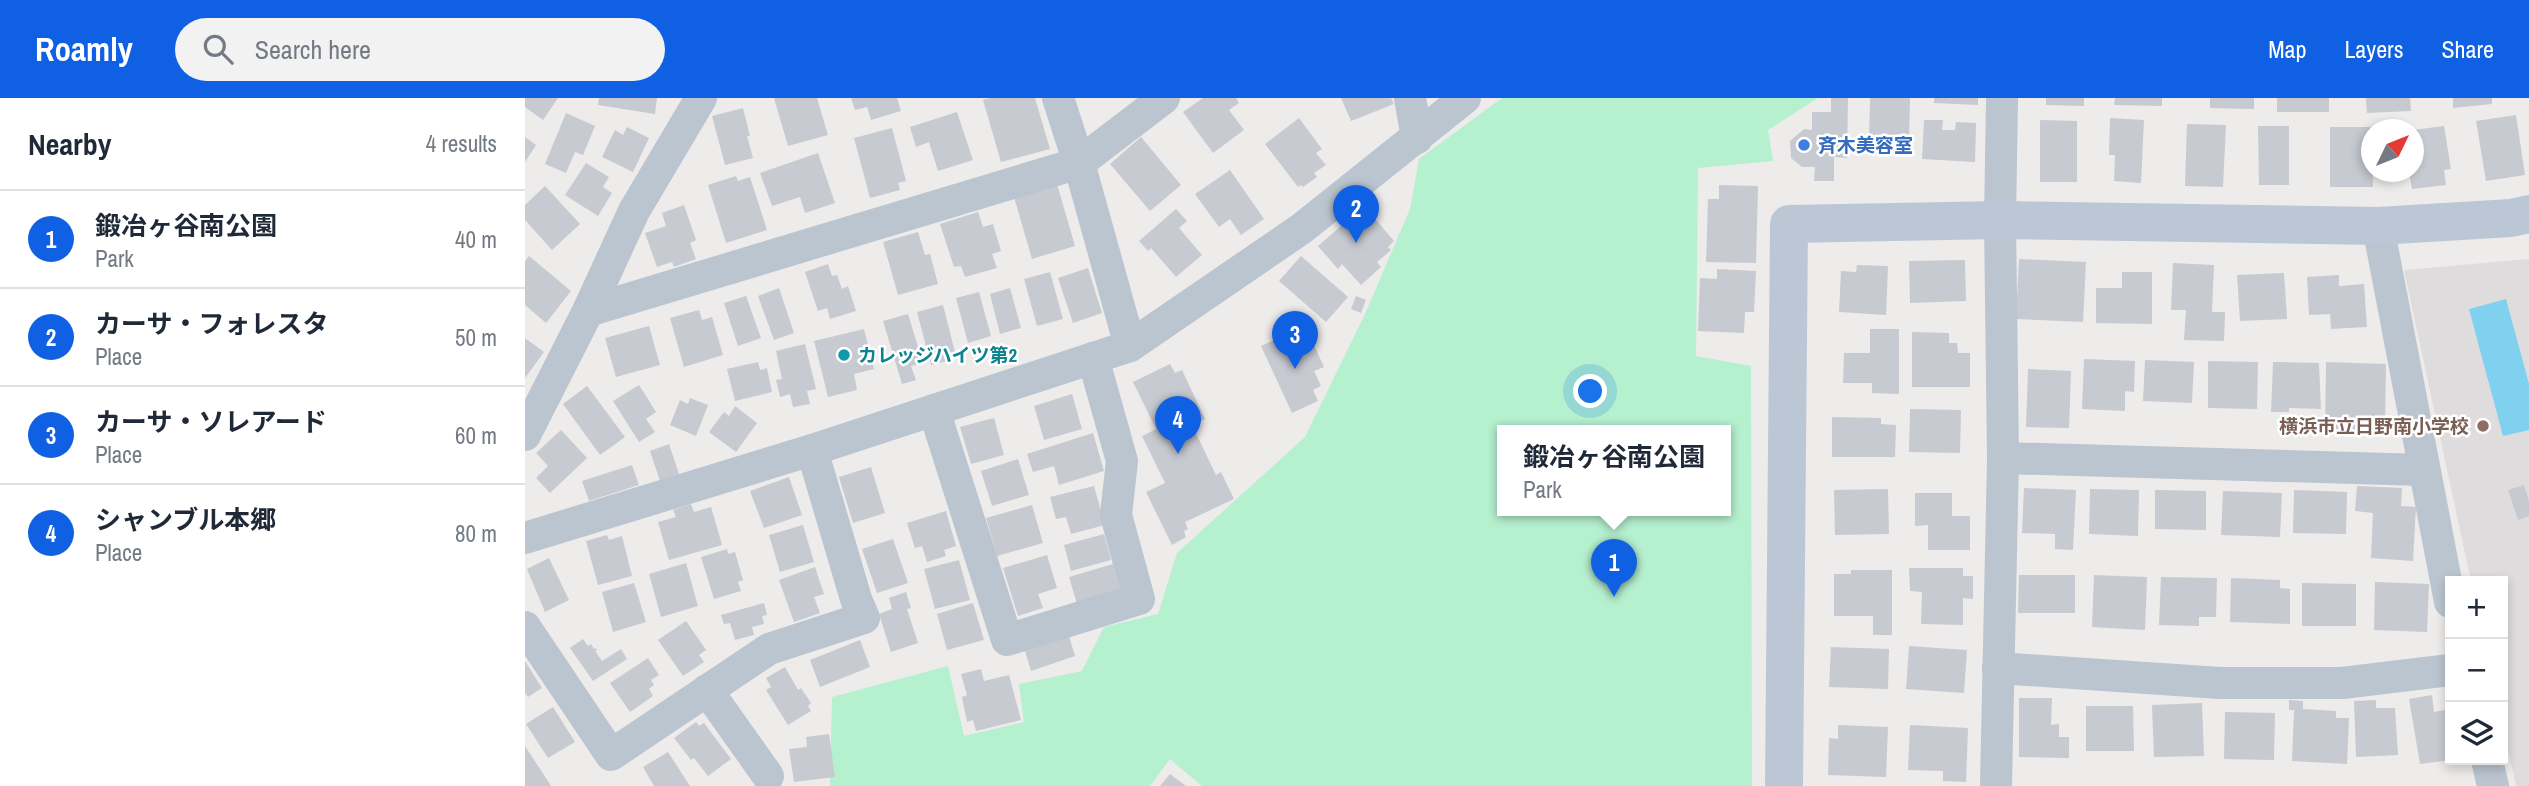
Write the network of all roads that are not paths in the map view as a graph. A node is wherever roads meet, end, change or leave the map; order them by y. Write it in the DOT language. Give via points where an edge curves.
graph roads {
  1 [pos="701,98"];
  2 [pos="1058,98"];
  3 [pos="1164,98"];
  4 [pos="1410,98"];
  5 [pos="1465,98"];
  6 [pos="2002,98"];
  7 [pos="1417,138"];
  8 [pos="1079,163"];
  9 [pos="2529,214"];
  10 [pos="2000,220"];
  11 [pos="2378,226"];
  12 [pos="588,311"];
  13 [pos="1130,346"];
  14 [pos="1093,358"];
  15 [pos="934,410"];
  16 [pos="525,435"];
  17 [pos="812,450"];
  18 [pos="2003,458"];
  19 [pos="2424,470"];
  20 [pos="525,538"];
  21 [pos="2445,577"];
  22 [pos="525,627"];
  23 [pos="1998,668"];
  24 [pos="2445,671"];
  25 [pos="707,690"];
  26 [pos="765,755"];
  27 [pos="2488,765"];
  28 [pos="1784,786"];
  29 [pos="1996,786"];
  30 [pos="2493,786"];
  1 -- 12 [label="street" via="634,211"];
  2 -- 8 [label="street"];
  3 -- 8 [label="street"];
  4 -- 7 [label="street"];
  5 -- 7 [label="street"];
  6 -- 10 [label="street"];
  7 -- 13 [label="street" via="1301,229"];
  8 -- 12 [label="street"];
  8 -- 13 [label="street"];
  9 -- 11 [label="street"];
  10 -- 11 [label="street"];
  10 -- 18 [label="street"];
  10 -- 28 [label="street" via="1789,224"];
  11 -- 19 [label="street"];
  12 -- 16 [label="street"];
  13 -- 14 [label="street"];
  14 -- 15 [label="street"];
  14 -- 15 [label="street" via="1122,461 1116,515 1139,599 1007,640"];
  15 -- 17 [label="street"];
  17 -- 20 [label="street"];
  17 -- 25 [label="street" via="864,618 769,649"];
  18 -- 19 [label="street"];
  18 -- 23 [label="street"];
  19 -- 21 [label="street"];
  22 -- 25 [label="street" via="611,755"];
  23 -- 24 [label="street" via="2220,683 2342,683"];
  23 -- 29 [label="street"];
  25 -- 26 [label="street"];
  27 -- 30 [label="street"];
}
